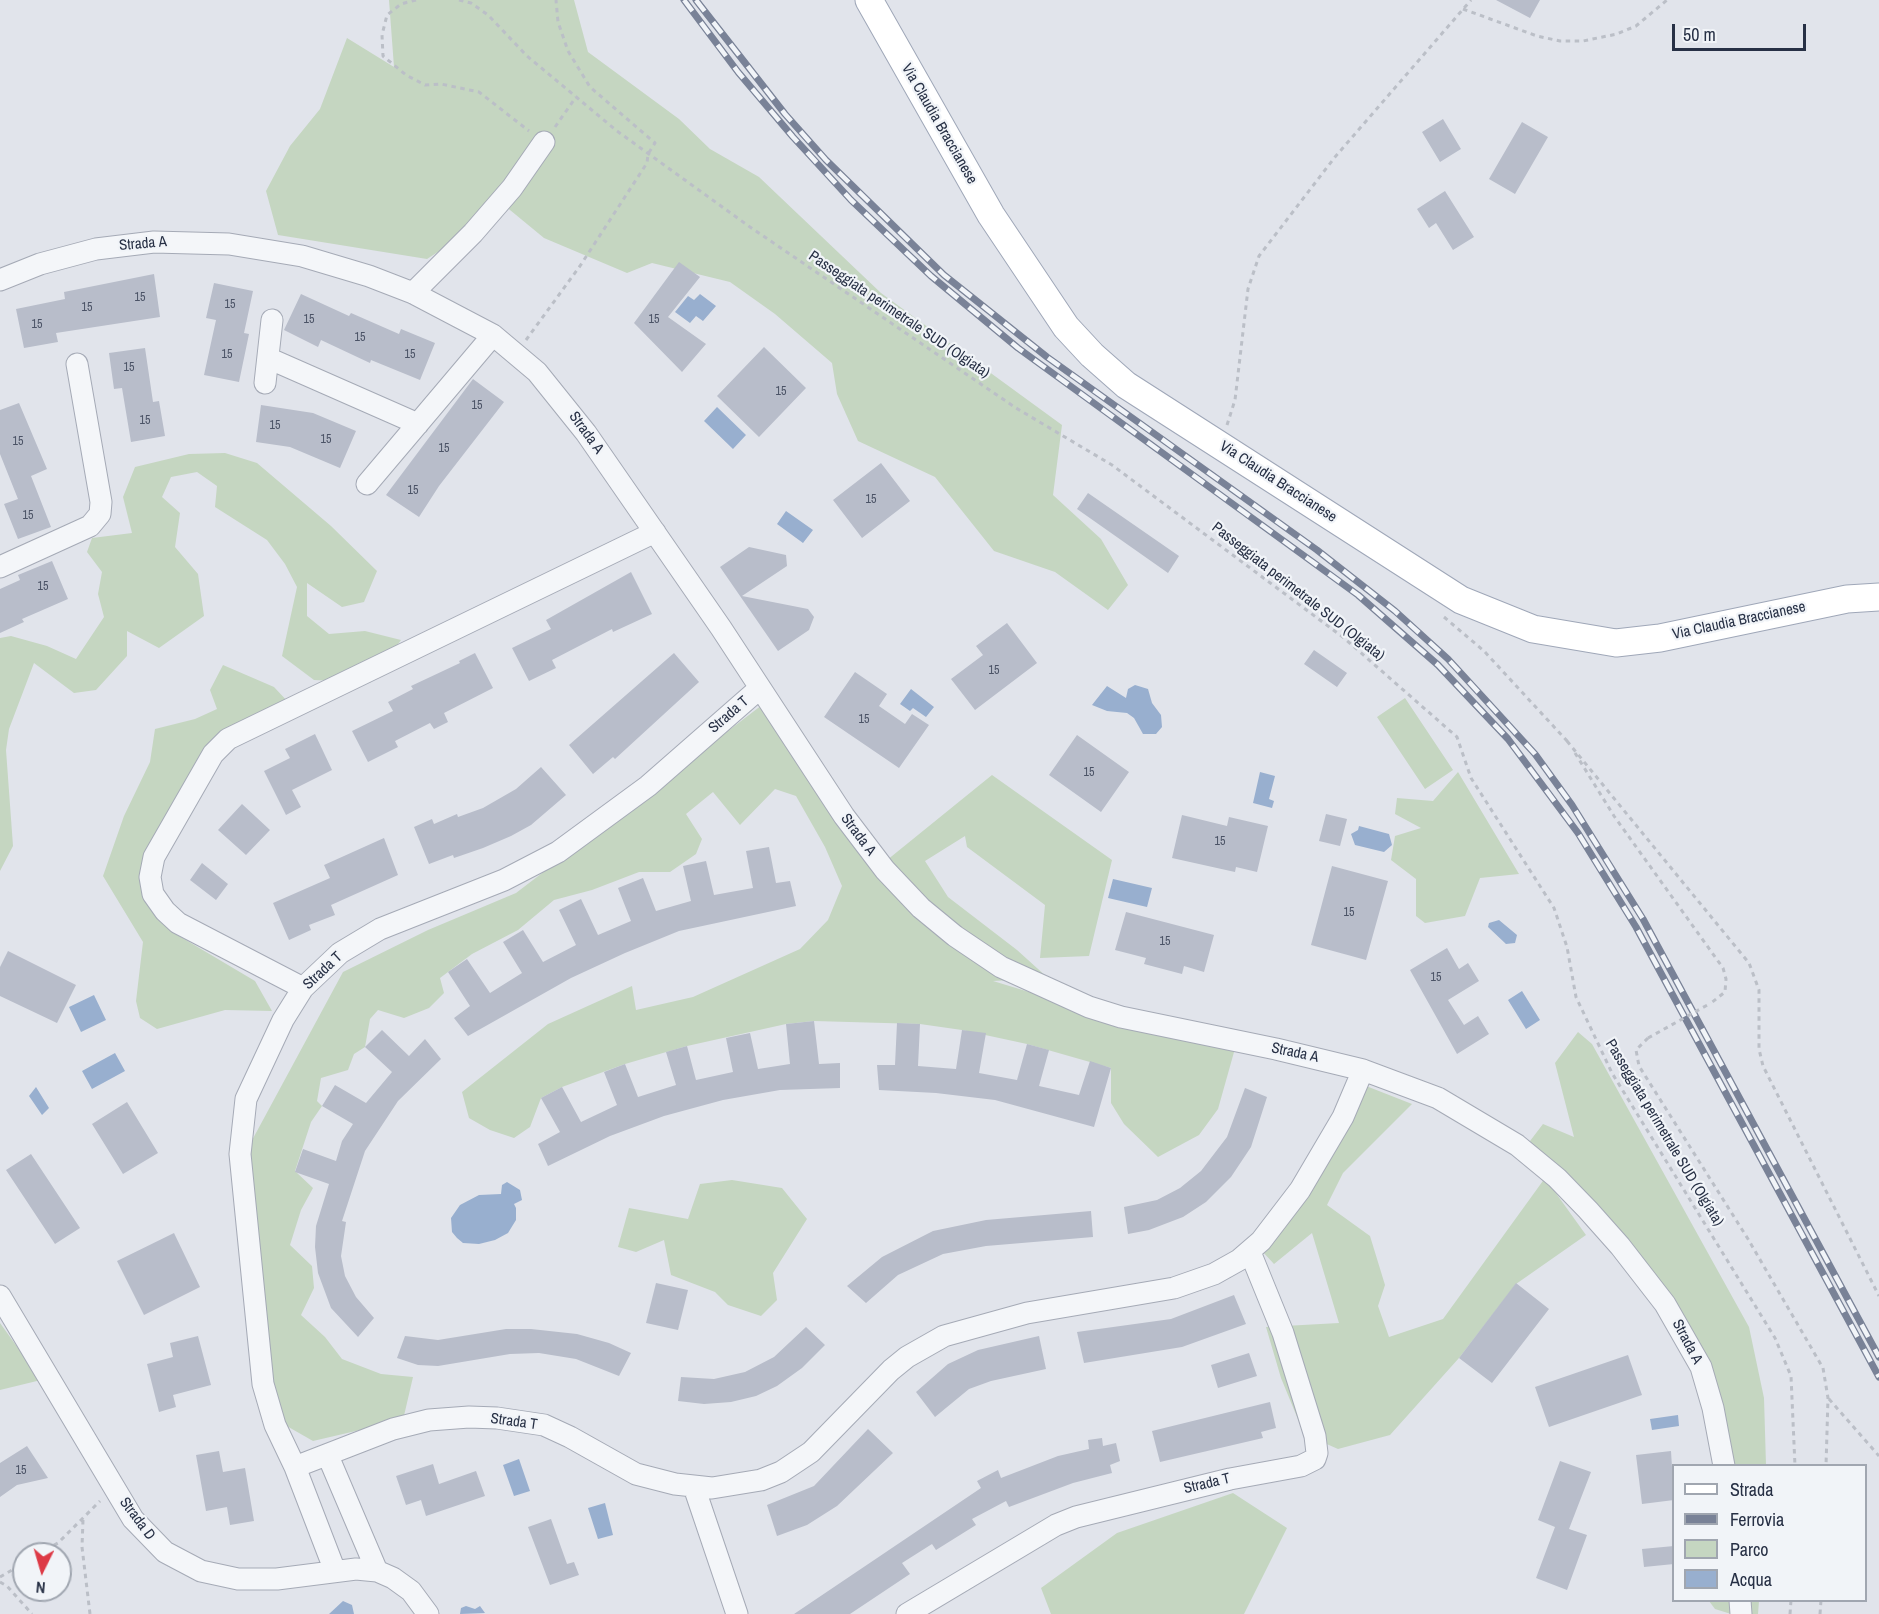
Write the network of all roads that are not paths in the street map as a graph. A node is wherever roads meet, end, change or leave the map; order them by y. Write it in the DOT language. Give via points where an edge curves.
graph roads {
  1 [pos="868,0"];
  2 [pos="544,142"];
  3 [pos="0,280"];
  4 [pos="413,293"];
  5 [pos="272,320"];
  6 [pos="493,334"];
  7 [pos="268,358"];
  8 [pos="77,364"];
  9 [pos="265,383"];
  10 [pos="418,424"];
  11 [pos="367,484"];
  12 [pos="655,532"];
  13 [pos="0,567"];
  14 [pos="1879,597"];
  15 [pos="760,688"];
  16 [pos="303,988"];
  17 [pos="1363,1070"];
  18 [pos="1250,1252"];
  19 [pos="1,1298"];
  20 [pos="328,1456"];
  21 [pos="1724,1464"];
  22 [pos="295,1467"];
  23 [pos="694,1487"];
  24 [pos="335,1571"];
  25 [pos="377,1571"];
  26 [pos="428,1614"];
  27 [pos="737,1614"];
  28 [pos="907,1614"];
  1 -- 14 [label="main road, Via Claudia Braccianese" via="991,215 1066,327 1126,385 1461,600 1553,633 1616,643 1660,638 1847,599"];
  2 -- 4 [label="street" via="512,188"];
  3 -- 4 [label="street, Strada A" via="96,249 190,241 302,256"];
  4 -- 6 [label="street, Strada A"];
  5 -- 7 [label="street"];
  6 -- 10 [label="street"];
  6 -- 12 [label="street, Strada A" via="562,400"];
  7 -- 9 [label="street"];
  7 -- 10 [label="street"];
  8 -- 13 [label="street" via="102,502 100,514 90,526"];
  10 -- 11 [label="street"];
  12 -- 15 [label="street, Strada A"];
  12 -- 16 [label="street" via="228,739 213,754 154,856 150,877 153,894 178,923"];
  15 -- 16 [label="street, Strada T" via="648,786 582,837 530,868 380,929 340,954"];
  15 -- 17 [label="street, Strada A" via="844,816 885,870 929,916 984,957 1035,984 1105,1013"];
  16 -- 22 [label="street, Strada T" via="253,1082 243,1117 240,1154 262,1384 275,1425"];
  17 -- 18 [label="street, Strada T" via="1323,1153 1280,1217"];
  17 -- 21 [label="street, Strada A" via="1438,1098 1494,1130 1557,1178 1604,1228 1665,1304 1692,1348 1713,1408"];
  18 -- 23 [label="street, Strada T" via="1214,1274 1174,1288 1017,1315 944,1336 891,1370 827,1438 797,1463 746,1485"];
  18 -- 28 [label="street, Strada T" via="1283,1333 1315,1436 1315,1459 1301,1466 1076,1516"];
  19 -- 24 [label="street, Strada D" via="133,1519 154,1542 185,1564 238,1579 264,1580"];
  20 -- 22 [label="street, Strada T"];
  20 -- 23 [label="street, Strada T" via="411,1424 448,1418 497,1418 544,1425 636,1474"];
  20 -- 25 [label="street"];
  22 -- 24 [label="street, Strada T"];
  23 -- 27 [label="street"];
  24 -- 25 [label="street, Strada D"];
  25 -- 26 [label="street, Strada D" via="411,1592"];
}
